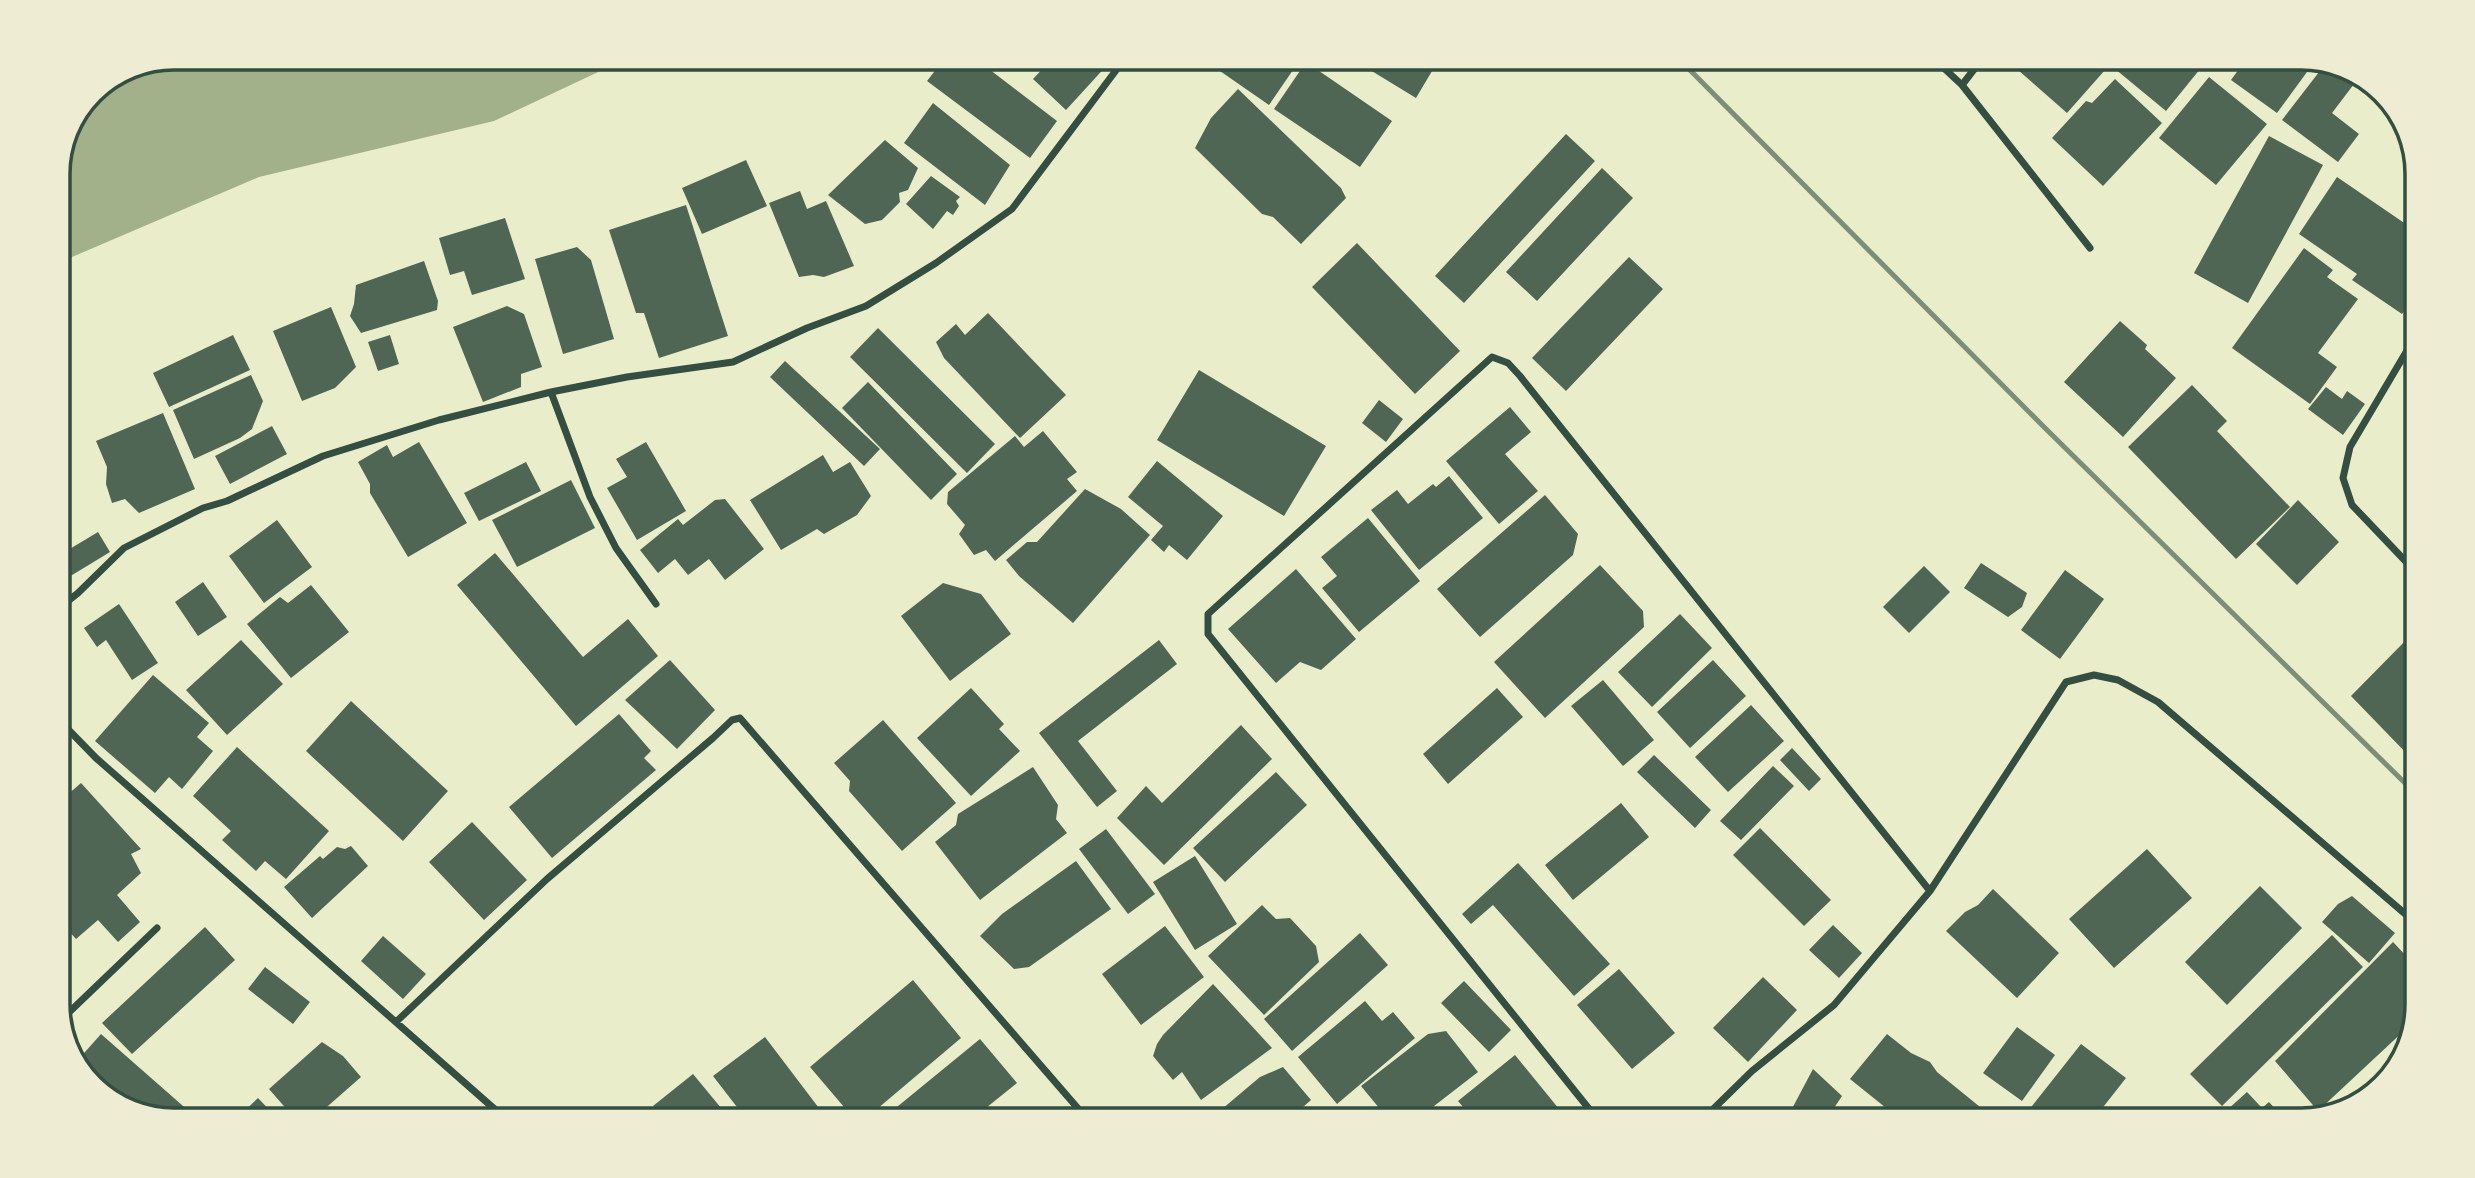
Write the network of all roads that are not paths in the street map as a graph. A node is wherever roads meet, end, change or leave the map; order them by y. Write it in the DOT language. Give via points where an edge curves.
graph roads {
  1 [pos="1116,70"];
  2 [pos="1945,70"];
  3 [pos="1974,70"];
  4 [pos="1962,86"];
  5 [pos="2090,248"];
  6 [pos="2405,354"];
  7 [pos="551,392"];
  8 [pos="2405,561"];
  9 [pos="70,599"];
  10 [pos="656,604"];
  11 [pos="70,731"];
  12 [pos="1930,891"];
  13 [pos="2405,914"];
  14 [pos="157,928"];
  15 [pos="70,1011"];
  16 [pos="396,1021"];
  17 [pos="494,1108"];
  18 [pos="1078,1108"];
  19 [pos="1588,1108"];
  20 [pos="1714,1108"];
  1 -- 7 [label="street" via="1012,209 866,306 733,362"];
  2 -- 4 [label="street"];
  3 -- 4 [label="street"];
  4 -- 5 [label="street"];
  6 -- 8 [label="street" via="2350,447 2343,478 2352,505"];
  7 -- 9 [label="street" via="323,456 124,548"];
  7 -- 10 [label="street" via="590,497 616,548"];
  11 -- 16 [label="street"];
  12 -- 13 [label="street" via="2066,682 2094,675 2118,680 2158,702"];
  12 -- 19 [label="street" via="1520,376 1508,363 1492,357 1208,614 1208,634"];
  12 -- 20 [label="street" via="1834,1005"];
  14 -- 15 [label="street"];
  16 -- 17 [label="street"];
  16 -- 18 [label="street" via="547,879 732,720 740,718"];
}
